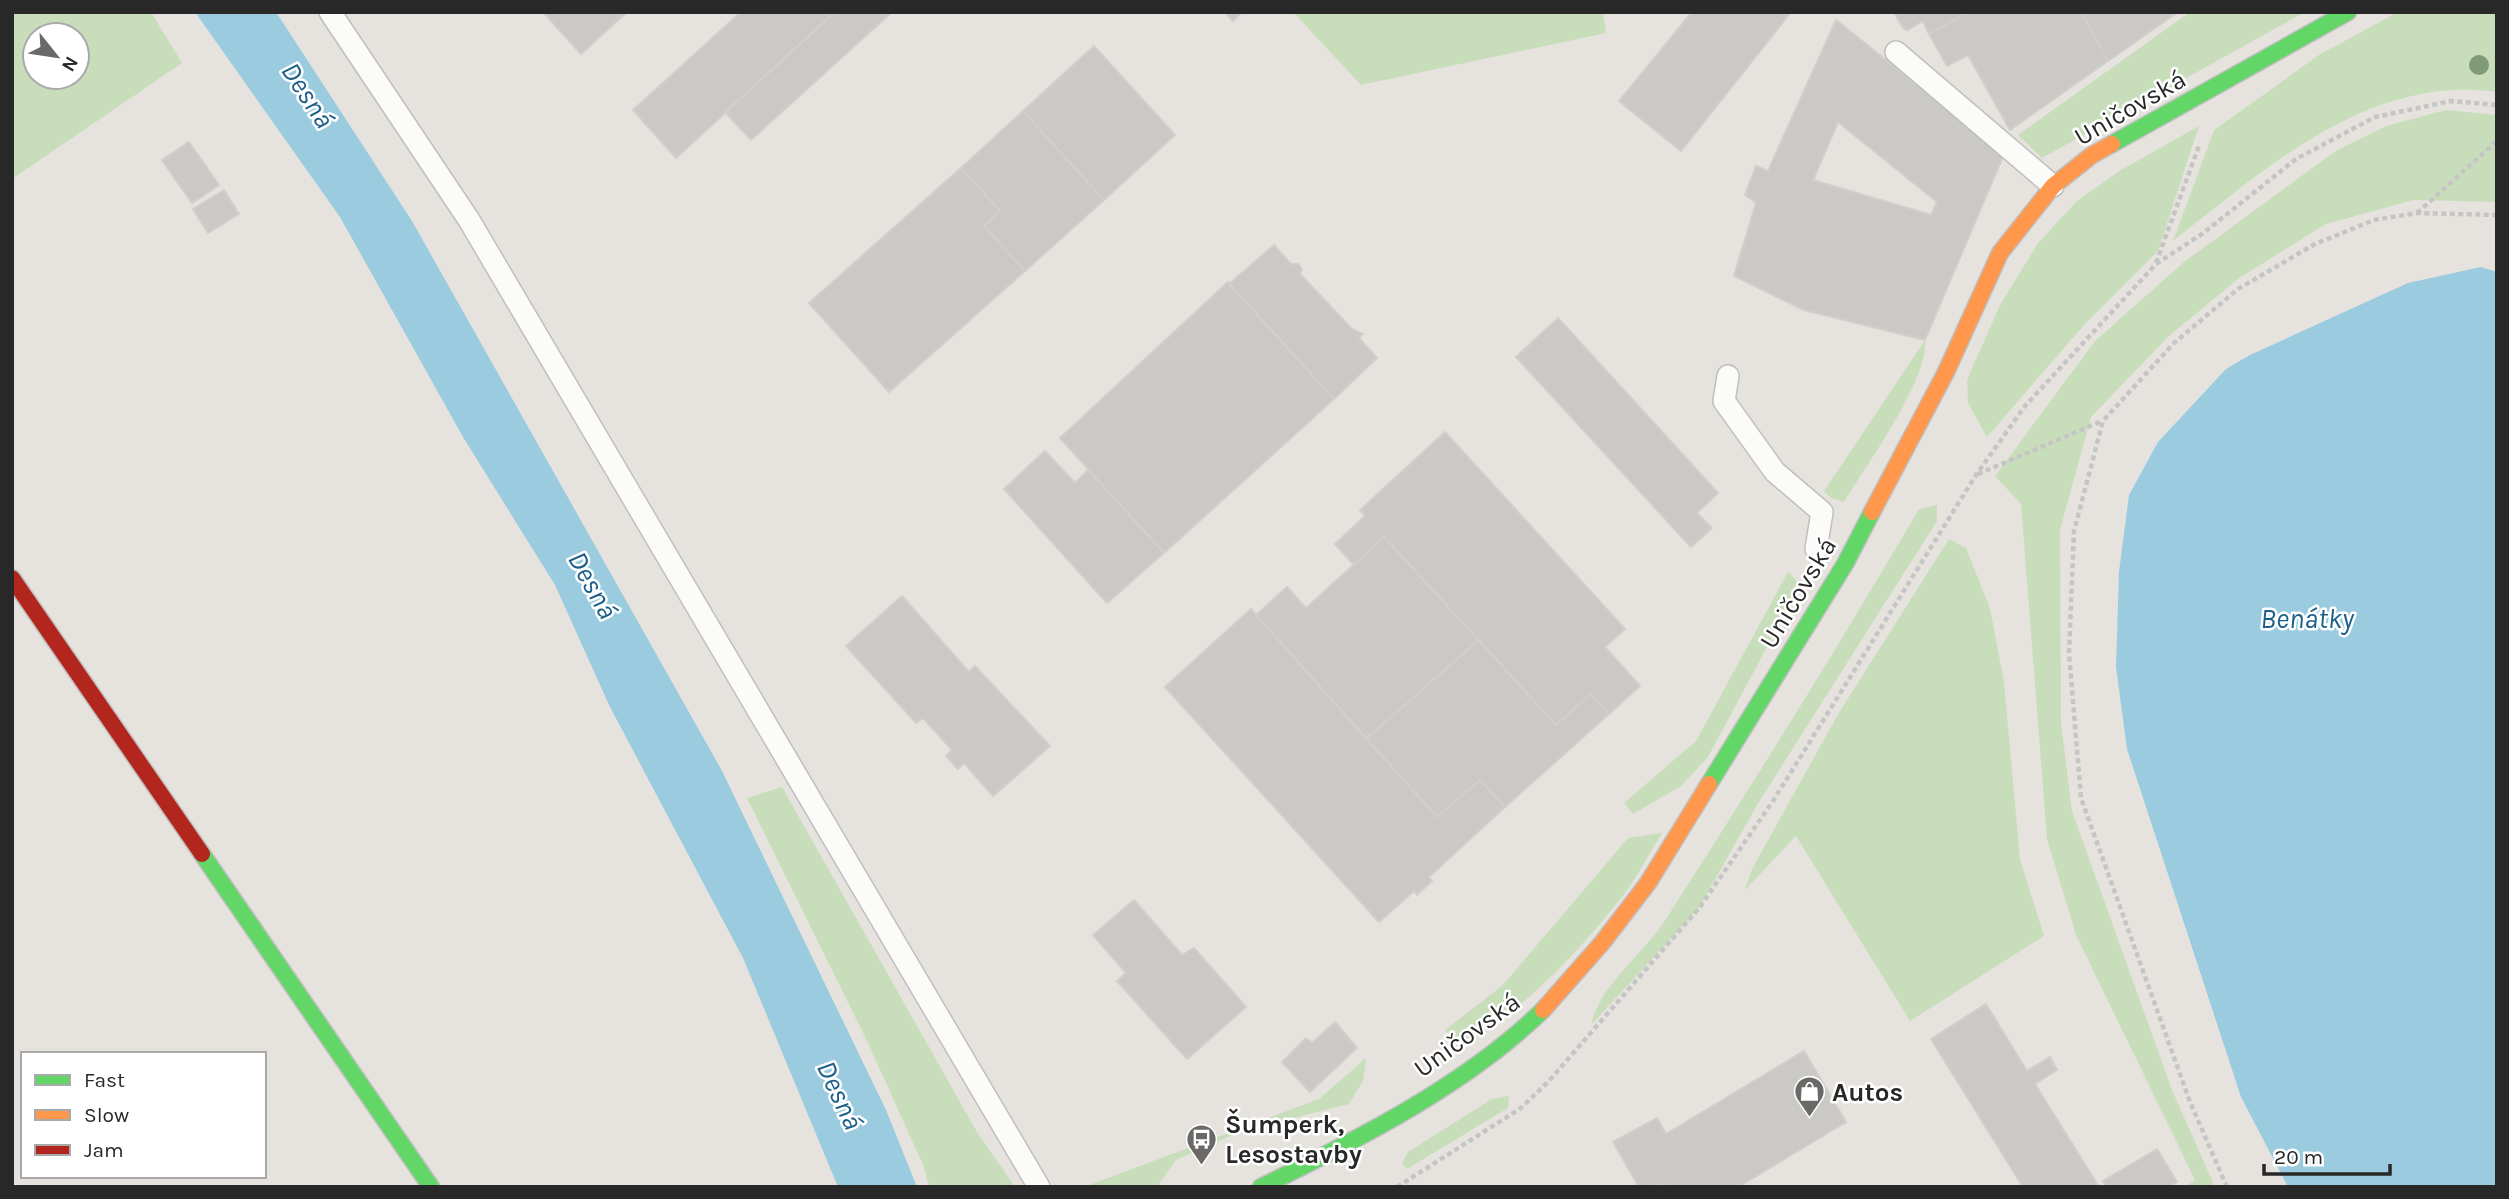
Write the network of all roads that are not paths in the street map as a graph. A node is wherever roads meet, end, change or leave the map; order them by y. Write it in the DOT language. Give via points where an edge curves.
graph roads {
  1 [pos="330,12"];
  2 [pos="2348,12"];
  3 [pos="1896,52"];
  4 [pos="2053,186"];
  5 [pos="1728,376"];
  6 [pos="1816,549"];
  7 [pos="12,578"];
  8 [pos="431,1187"];
  9 [pos="1039,1187"];
  10 [pos="1261,1187"];
  1 -- 9 [label="lane" via="470,220"];
  2 -- 4 [label="main road, Uničovská" via="2092,155"];
  3 -- 4 [label="lane"];
  4 -- 10 [label="main road, Uničovská" via="2000,253 1936,393 1845,564 1648,883 1602,943 1541,1012 1487,1056 1371,1133"];
  5 -- 6 [label="lane" via="1724,401 1774,472 1822,512"];
  7 -- 8 [label="main road"];
}
